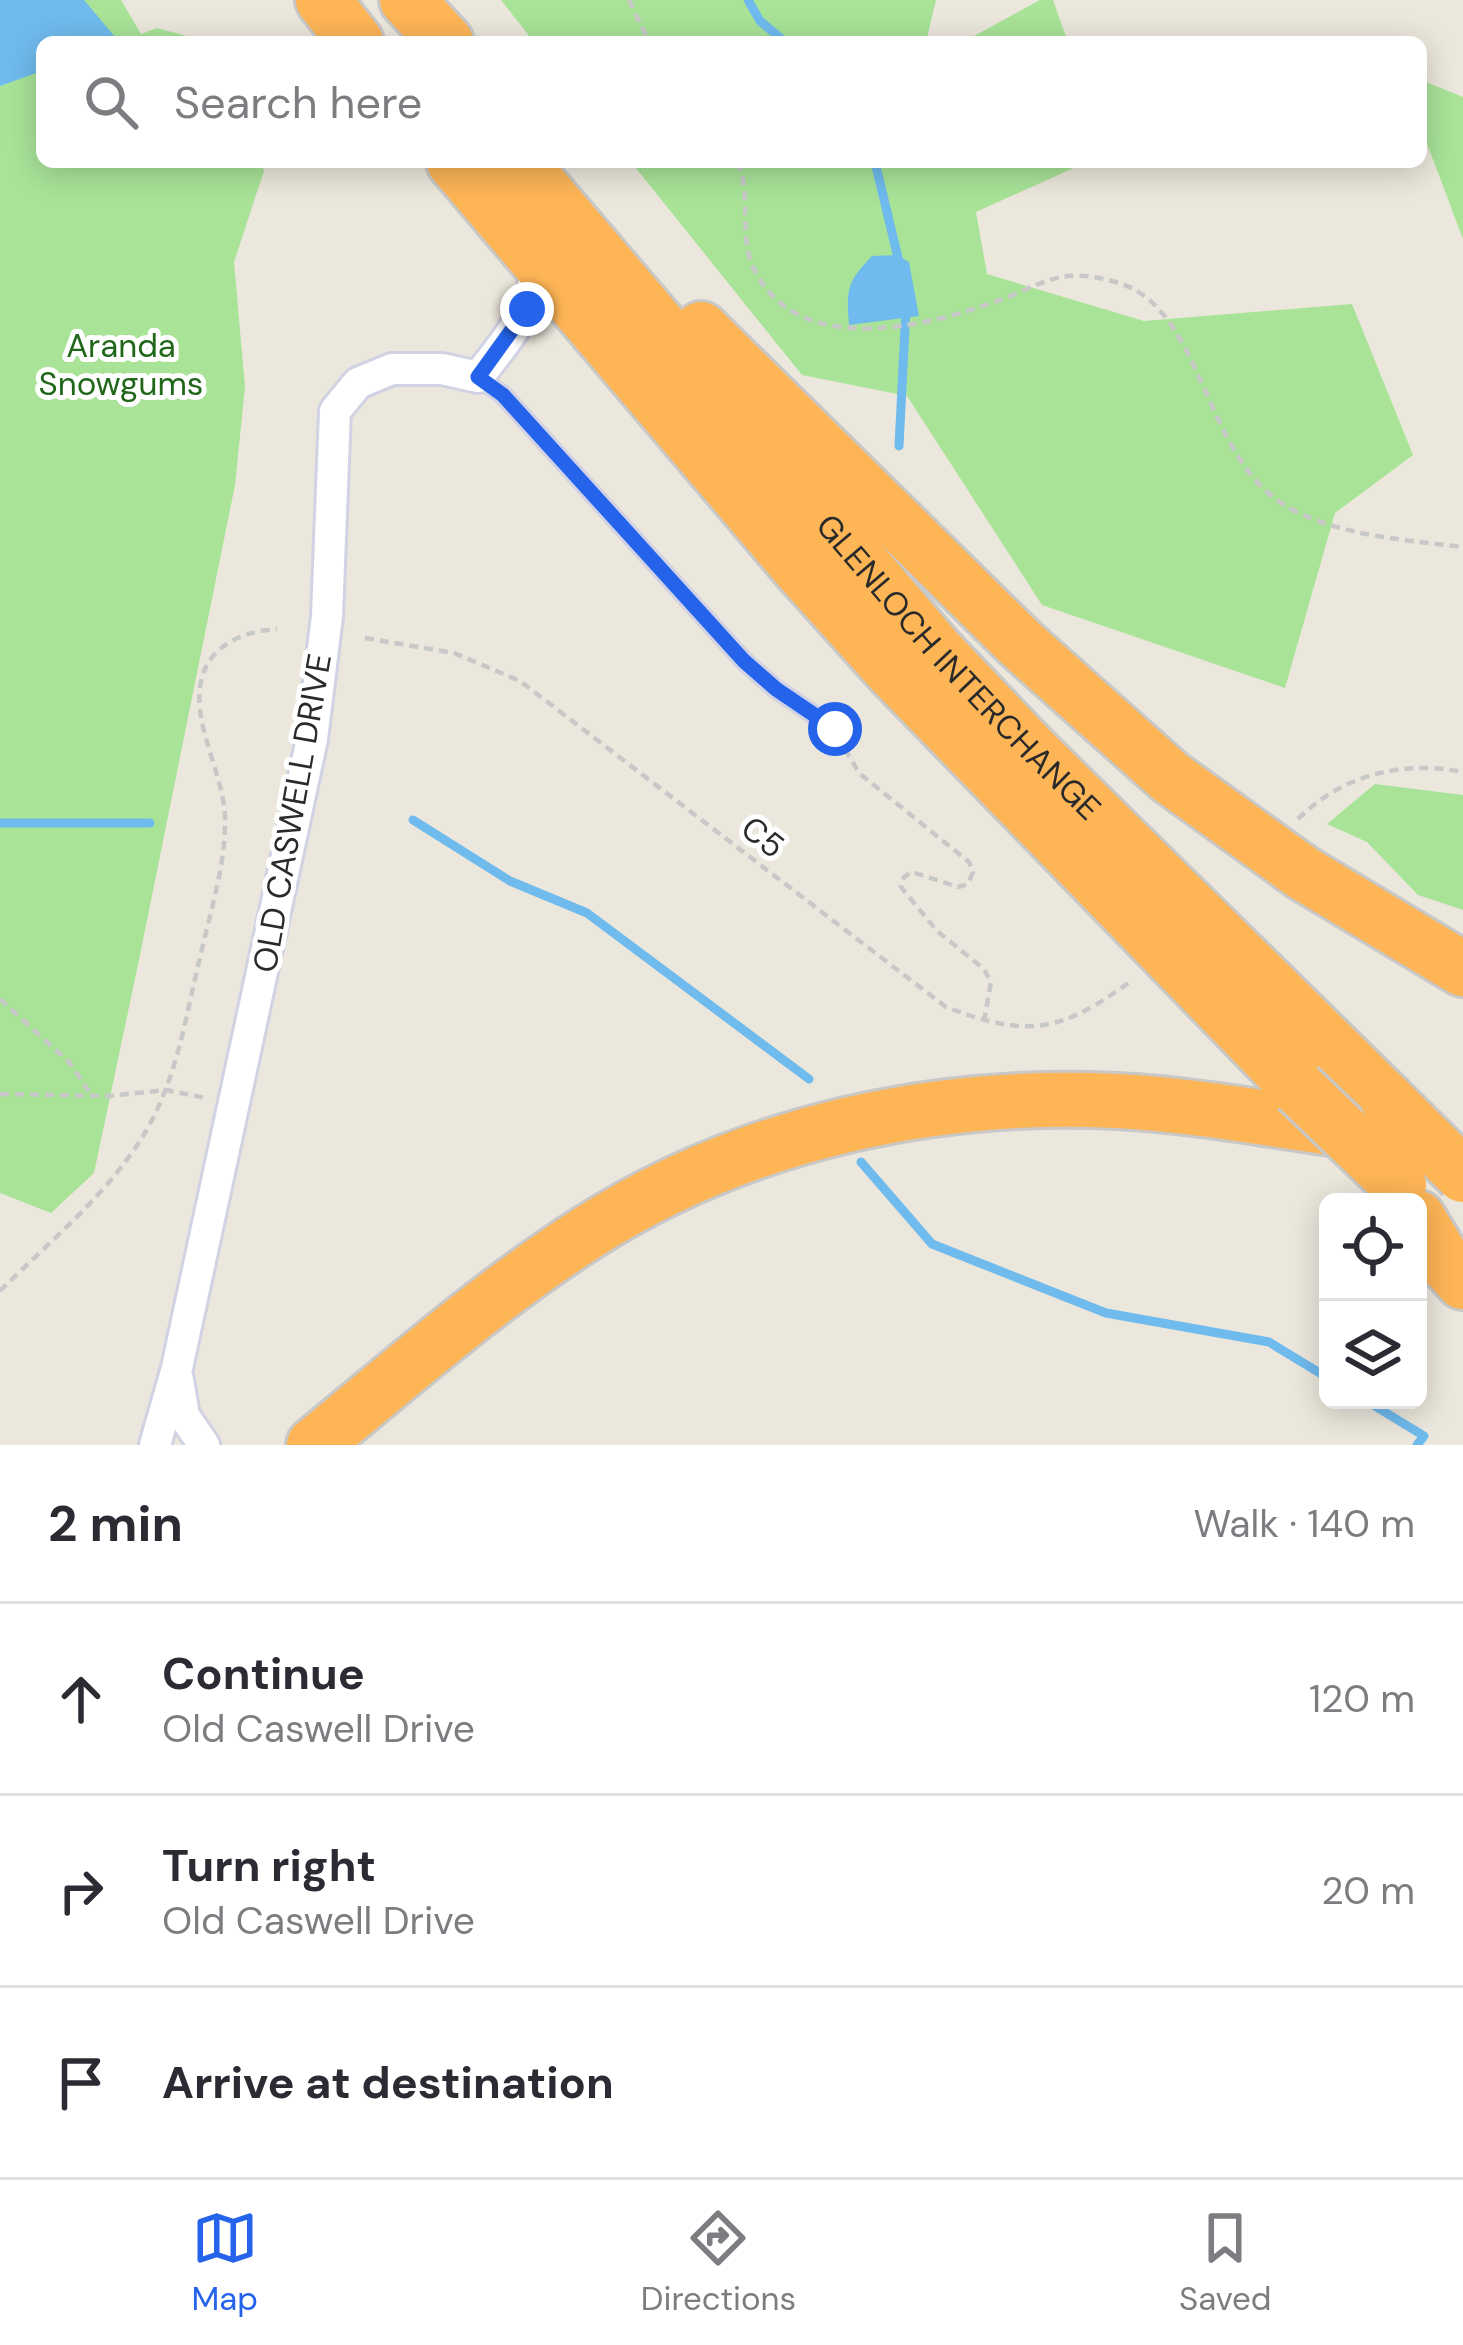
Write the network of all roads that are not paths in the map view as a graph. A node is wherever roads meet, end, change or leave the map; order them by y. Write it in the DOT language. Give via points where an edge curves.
graph roads {
  1 [pos="322,0"];
  2 [pos="389,0"];
  3 [pos="407,0"];
  4 [pos="351,36"];
  5 [pos="419,36"];
  6 [pos="440,36"];
  7 [pos="459,168"];
  8 [pos="525,168"];
  9 [pos="556,168"];
  10 [pos="538,260"];
  11 [pos="478,377"];
  12 [pos="835,729"];
  13 [pos="1463,969"];
  14 [pos="1463,1148"];
  15 [pos="1463,1175"];
  16 [pos="1403,1193"];
  17 [pos="1427,1215"];
  18 [pos="1427,1230"];
  19 [pos="1463,1247"];
  20 [pos="1463,1282"];
  21 [pos="177,1368"];
  22 [pos="155,1445"];
  23 [pos="204,1445"];
  24 [pos="314,1445"];
  1 -- 4 [label="highway"];
  2 -- 5 [label="highway"];
  3 -- 6 [label="highway"];
  7 -- 10 [label="highway, GLENLOCH INTERCHANGE"];
  8 -- 15 [label="highway, GLENLOCH INTERCHANGE, bridge" via="935,649"];
  9 -- 13 [label="highway" via="648,276 1074,694 1264,848"];
  10 -- 11 [label="street" via="524,318"];
  10 -- 16 [label="highway, GLENLOCH INTERCHANGE, bridge" via="891,670"];
  11 -- 12 [label="lane" via="744,661"];
  11 -- 21 [label="street, OLD CASWELL DRIVE" via="392,369 358,383 334,411 327,616 312,739"];
  14 -- 24 [label="highway" via="1119,1101 977,1103 840,1126 731,1161 590,1231"];
  17 -- 19 [label="highway, GLENLOCH INTERCHANGE"];
  18 -- 20 [label="highway"];
  21 -- 22 [label="street, OLD CASWELL DRIVE"];
  21 -- 23 [label="street, OLD CASWELL DRIVE" via="181,1407"];
}
